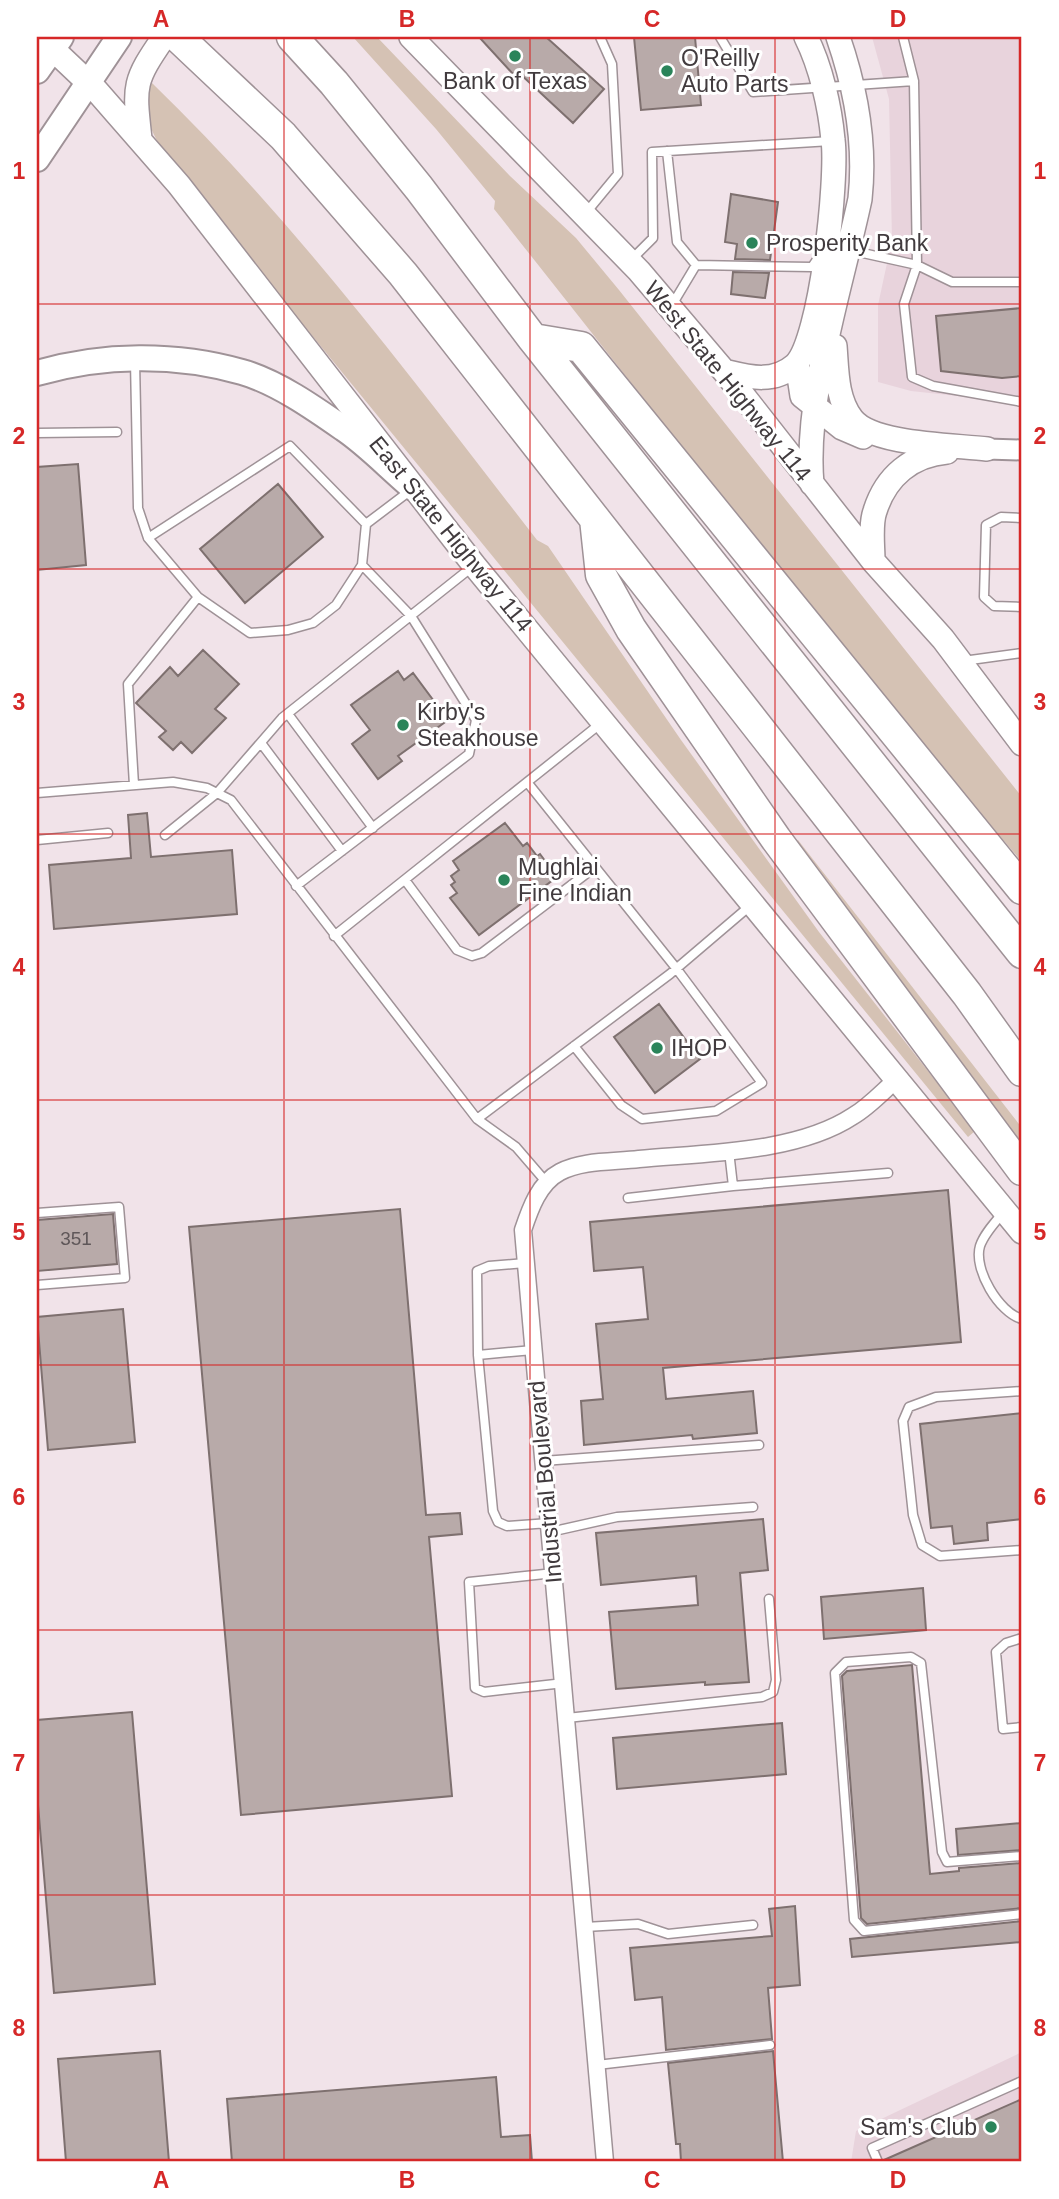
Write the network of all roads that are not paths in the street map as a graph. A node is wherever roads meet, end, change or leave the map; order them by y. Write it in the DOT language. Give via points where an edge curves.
graph roads {
  1 [pos="164,37"];
  2 [pos="178,37"];
  3 [pos="292,37"];
  4 [pos="411,37"];
  5 [pos="600,37"];
  6 [pos="720,37"];
  7 [pos="806,37"];
  8 [pos="838,37"];
  9 [pos="903,37"];
  10 [pos="51,40"];
  11 [pos="113,46"];
  12 [pos="37,71"];
  13 [pos="86,81"];
  14 [pos="914,81"];
  15 [pos="853,84"];
  16 [pos="823,88"];
  17 [pos="140,139"];
  18 [pos="860,139"];
  19 [pos="834,141"];
  20 [pos="667,151"];
  21 [pos="37,159"];
  22 [pos="585,214"];
  23 [pos="826,246"];
  24 [pos="849,250"];
  25 [pos="630,261"];
  26 [pos="696,265"];
  27 [pos="917,265"];
  28 [pos="1022,282"];
  29 [pos="670,308"];
  30 [pos="833,323"];
  31 [pos="533,339"];
  32 [pos="135,358"];
  33 [pos="797,363"];
  34 [pos="724,370"];
  35 [pos="37,373"];
  36 [pos="1022,402"];
  37 [pos="815,409"];
  38 [pos="117,432"];
  39 [pos="37,433"];
  40 [pos="987,449"];
  41 [pos="1022,450"];
  42 [pos="813,485"];
  43 [pos="413,488"];
  44 [pos="1022,517"];
  45 [pos="595,519"];
  46 [pos="366,524"];
  47 [pos="148,538"];
  48 [pos="873,561"];
  49 [pos="362,565"];
  50 [pos="474,565"];
  51 [pos="198,597"];
  52 [pos="1022,607"];
  53 [pos="411,616"];
  54 [pos="1022,653"];
  55 [pos="958,661"];
  56 [pos="288,714"];
  57 [pos="601,722"];
  58 [pos="261,743"];
  59 [pos="1022,744"];
  60 [pos="527,782"];
  61 [pos="134,785"];
  62 [pos="37,793"];
  63 [pos="217,793"];
  64 [pos="373,828"];
  65 [pos="108,833"];
  66 [pos="165,835"];
  67 [pos="37,840"];
  68 [pos="342,851"];
  69 [pos="595,867"];
  70 [pos="404,880"];
  71 [pos="296,887"];
  72 [pos="1022,889"];
  73 [pos="752,904"];
  74 [pos="334,936"];
  75 [pos="1022,953"];
  76 [pos="676,968"];
  77 [pos="574,1046"];
  78 [pos="1022,1071"];
  79 [pos="898,1078"];
  80 [pos="477,1119"];
  81 [pos="729,1151"];
  82 [pos="1022,1170"];
  83 [pos="888,1173"];
  84 [pos="547,1183"];
  85 [pos="733,1186"];
  86 [pos="628,1198"];
  87 [pos="1005,1211"];
  88 [pos="37,1213"];
  89 [pos="1022,1232"];
  90 [pos="524,1263"];
  91 [pos="37,1285"];
  92 [pos="1022,1318"];
  93 [pos="533,1350"];
  94 [pos="478,1355"];
  95 [pos="1022,1391"];
  96 [pos="759,1445"];
  97 [pos="543,1461"];
  98 [pos="752,1507"];
  99 [pos="550,1528"];
  100 [pos="1022,1549"];
  101 [pos="554,1573"];
  102 [pos="769,1599"];
  103 [pos="1022,1638"];
  104 [pos="564,1683"];
  105 [pos="567,1718"];
  106 [pos="1022,1727"];
  107 [pos="1022,1856"];
  108 [pos="1022,1914"];
  109 [pos="753,1925"];
  110 [pos="585,1927"];
  111 [pos="770,2045"];
  112 [pos="597,2065"];
  113 [pos="1022,2081"];
  114 [pos="605,2162"];
  115 [pos="878,2162"];
  1 -- 17 [label="main road" via="143,67 135,91"];
  2 -- 45 [label="highway" via="283,136 350,210"];
  3 -- 31 [label="highway" via="386,146"];
  4 -- 22 [label="main road, West State Highway 114"];
  5 -- 22 [label="lane" via="612,64 618,174"];
  6 -- 16 [label="lane" via="753,92"];
  7 -- 16 [label="main road"];
  8 -- 15 [label="main road"];
  9 -- 14 [label="lane"];
  10 -- 12 [label="main road"];
  10 -- 13 [label="main road, East State Highway 114"];
  11 -- 13 [label="main road"];
  13 -- 17 [label="main road, East State Highway 114"];
  13 -- 21 [label="main road"];
  14 -- 15 [label="lane"];
  14 -- 27 [label="lane"];
  15 -- 16 [label="lane"];
  15 -- 18 [label="main road"];
  16 -- 19 [label="main road"];
  17 -- 43 [label="main road, East State Highway 114"];
  18 -- 19 [label="main road"];
  18 -- 24 [label="main road" via="863,171"];
  19 -- 20 [label="lane"];
  19 -- 23 [label="main road"];
  20 -- 25 [label="lane" via="652,152 653,238"];
  20 -- 26 [label="lane" via="677,242"];
  22 -- 25 [label="main road, West State Highway 114"];
  23 -- 24 [label="lane"];
  23 -- 26 [label="lane" via="812,267"];
  23 -- 33 [label="main road" via="808,344"];
  24 -- 27 [label="lane"];
  24 -- 30 [label="main road"];
  25 -- 29 [label="main road, West State Highway 114"];
  26 -- 29 [label="lane"];
  27 -- 28 [label="lane" via="952,282"];
  27 -- 36 [label="lane" via="904,304 912,376 933,386"];
  29 -- 34 [label="main road, West State Highway 114"];
  30 -- 37 [label="main road"];
  30 -- 40 [label="main road" via="839,389 851,418 866,431"];
  31 -- 72 [label="highway" via="581,347"];
  31 -- 75 [label="highway"];
  32 -- 35 [label="main road" via="77,361"];
  32 -- 43 [label="main road" via="243,372 281,389 345,429"];
  32 -- 47 [label="lane" via="138,508"];
  33 -- 34 [label="main road" via="769,378"];
  33 -- 37 [label="main road" via="802,396"];
  34 -- 42 [label="main road, West State Highway 114"];
  37 -- 40 [label="main road" via="842,428 889,448"];
  37 -- 42 [label="main road" via="809,449"];
  38 -- 39 [label="lane"];
  40 -- 41 [label="street"];
  40 -- 48 [label="main road" via="925,454 899,471 874,512"];
  42 -- 48 [label="main road, West State Highway 114"];
  43 -- 46 [label="lane"];
  43 -- 50 [label="main road, East State Highway 114"];
  44 -- 52 [label="lane" via="1001,517 986,525 984,597 994,606"];
  45 -- 78 [label="highway" via="967,994"];
  45 -- 82 [label="highway" via="601,575 631,629 776,839"];
  46 -- 47 [label="lane" via="290,446"];
  46 -- 49 [label="lane"];
  47 -- 51 [label="lane"];
  48 -- 55 [label="main road, West State Highway 114"];
  49 -- 51 [label="lane" via="336,605 313,623 288,630 250,633"];
  49 -- 53 [label="lane"];
  50 -- 53 [label="lane"];
  50 -- 57 [label="main road, East State Highway 114"];
  51 -- 61 [label="lane" via="128,684"];
  53 -- 56 [label="lane"];
  53 -- 64 [label="lane" via="476,720 469,754"];
  54 -- 55 [label="lane"];
  55 -- 59 [label="main road, West State Highway 114"];
  56 -- 58 [label="lane"];
  56 -- 64 [label="lane"];
  57 -- 60 [label="lane"];
  57 -- 73 [label="main road, East State Highway 114"];
  58 -- 63 [label="lane"];
  58 -- 68 [label="lane"];
  60 -- 69 [label="lane"];
  60 -- 70 [label="lane"];
  61 -- 62 [label="lane"];
  61 -- 63 [label="lane" via="173,782"];
  63 -- 66 [label="lane"];
  63 -- 71 [label="lane" via="231,800"];
  64 -- 68 [label="lane"];
  65 -- 67 [label="lane"];
  68 -- 71 [label="lane"];
  69 -- 70 [label="lane" via="472,956 457,950"];
  69 -- 76 [label="lane"];
  70 -- 74 [label="lane"];
  71 -- 74 [label="lane"];
  73 -- 76 [label="lane"];
  73 -- 79 [label="main road, East State Highway 114"];
  74 -- 80 [label="lane"];
  76 -- 77 [label="lane"];
  76 -- 77 [label="lane" via="762,1083 716,1111 642,1118 621,1105"];
  77 -- 80 [label="lane"];
  79 -- 81 [label="street" via="852,1117 829,1129 792,1141"];
  79 -- 87 [label="main road"];
  80 -- 84 [label="lane" via="516,1147"];
  81 -- 84 [label="street" via="585,1165 559,1172"];
  81 -- 85 [label="lane"];
  83 -- 85 [label="lane"];
  84 -- 90 [label="street, Industrial Boulevard" via="523,1230"];
  85 -- 86 [label="lane"];
  87 -- 89 [label="main road"];
  87 -- 92 [label="lane" via="980,1245 979,1260 990,1289 1015,1317"];
  88 -- 91 [label="lane" via="119,1207 125,1278"];
  90 -- 93 [label="street, Industrial Boulevard"];
  90 -- 94 [label="lane" via="477,1271"];
  93 -- 94 [label="lane"];
  93 -- 97 [label="street, Industrial Boulevard"];
  94 -- 99 [label="lane" via="493,1511 498,1522 507,1526"];
  95 -- 100 [label="lane" via="936,1396 909,1407 903,1421 913,1515 922,1545 940,1556"];
  96 -- 97 [label="lane"];
  97 -- 99 [label="street, Industrial Boulevard"];
  98 -- 99 [label="lane" via="617,1517"];
  99 -- 101 [label="street, Industrial Boulevard"];
  101 -- 104 [label="street, Industrial Boulevard"];
  101 -- 104 [label="lane" via="468,1582 475,1688 484,1692"];
  102 -- 105 [label="lane" via="776,1680 773,1692 762,1697"];
  103 -- 106 [label="lane" via="996,1652 1003,1728"];
  104 -- 105 [label="street, Industrial Boulevard"];
  105 -- 110 [label="street, Industrial Boulevard"];
  107 -- 108 [label="lane" via="947,1862 942,1852 921,1663 911,1657 846,1662 835,1673 854,1920 864,1931"];
  109 -- 110 [label="lane" via="668,1934 638,1924"];
  110 -- 112 [label="street, Industrial Boulevard"];
  111 -- 112 [label="lane"];
  112 -- 114 [label="street, Industrial Boulevard"];
  113 -- 115 [label="lane" via="872,2148"];
}
